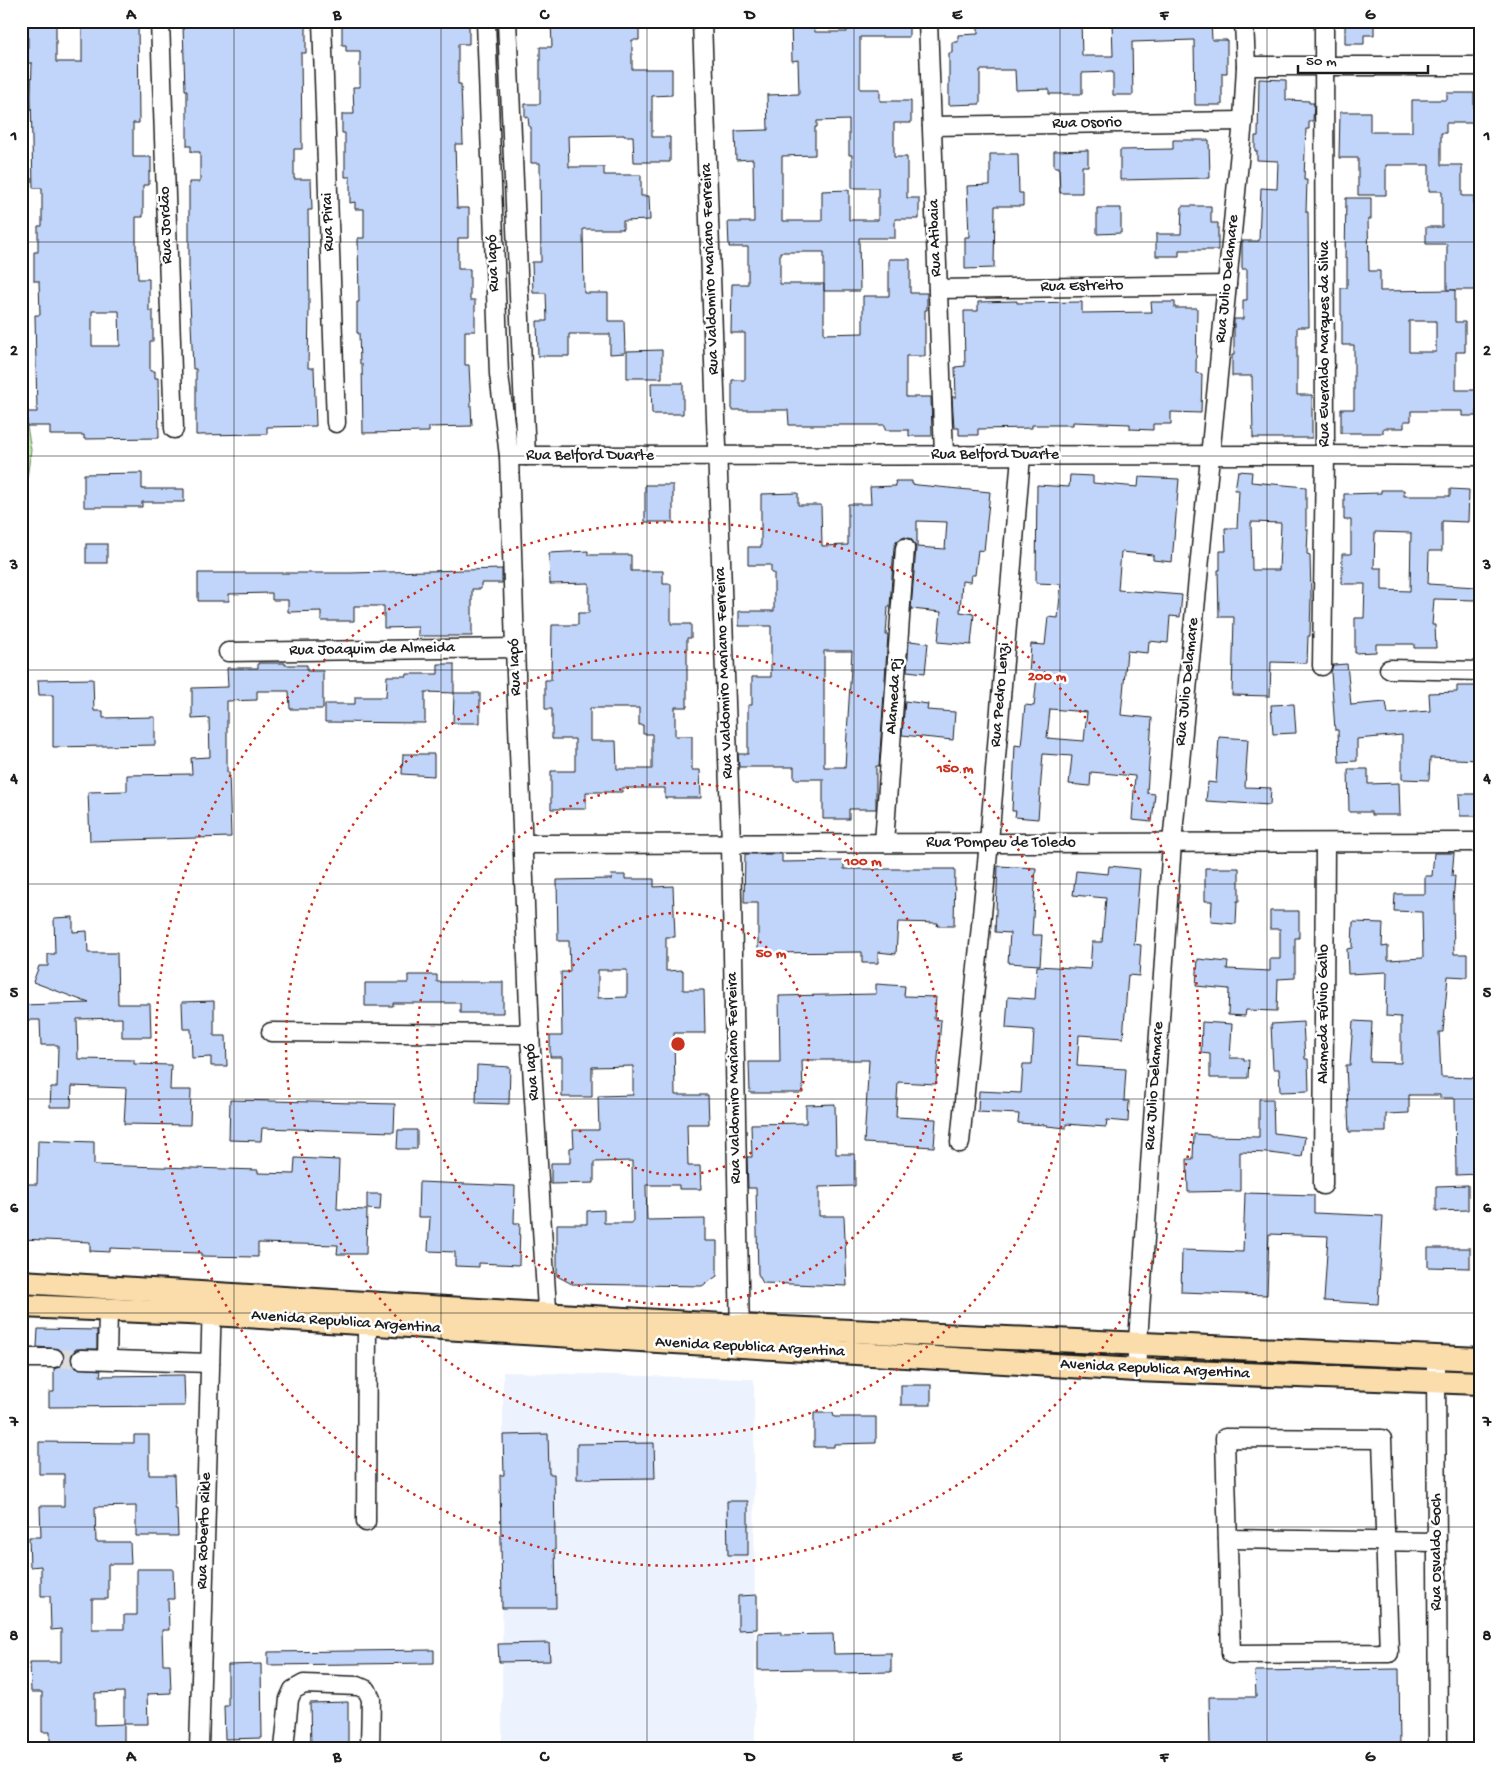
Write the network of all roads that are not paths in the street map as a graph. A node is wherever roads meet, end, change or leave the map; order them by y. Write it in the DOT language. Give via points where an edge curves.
graph roads {
  1 [pos="160,21"];
  2 [pos="322,21"];
  3 [pos="486,21"];
  4 [pos="507,21"];
  5 [pos="702,21"];
  6 [pos="928,21"];
  7 [pos="1244,21"];
  8 [pos="1324,21"];
  9 [pos="1324,65"];
  10 [pos="1246,66"];
  11 [pos="1480,66"];
  12 [pos="1242,121"];
  13 [pos="932,126"];
  14 [pos="1227,285"];
  15 [pos="938,289"];
  16 [pos="336,423"];
  17 [pos="174,429"];
  18 [pos="718,455"];
  19 [pos="944,455"];
  20 [pos="1210,455"];
  21 [pos="1325,455"];
  22 [pos="518,456"];
  23 [pos="1020,456"];
  24 [pos="1480,456"];
  25 [pos="905,548"];
  26 [pos="515,648"];
  27 [pos="228,652"];
  28 [pos="1322,666"];
  29 [pos="1390,669"];
  30 [pos="1480,671"];
  31 [pos="989,842"];
  32 [pos="1480,842"];
  33 [pos="884,843"];
  34 [pos="1172,843"];
  35 [pos="1325,843"];
  36 [pos="522,844"];
  37 [pos="731,844"];
  38 [pos="271,1032"];
  39 [pos="530,1034"];
  40 [pos="960,1143"];
  41 [pos="1323,1185"];
  42 [pos="21,1282"];
  43 [pos="212,1304"];
  44 [pos="21,1306"];
  45 [pos="108,1310"];
  46 [pos="367,1324"];
  47 [pos="548,1325"];
  48 [pos="740,1336"];
  49 [pos="1137,1344"];
  50 [pos="1436,1357"];
  51 [pos="21,1358"];
  52 [pos="54,1358"];
  53 [pos="81,1359"];
  54 [pos="1480,1359"];
  55 [pos="107,1360"];
  56 [pos="210,1363"];
  57 [pos="1136,1370"];
  58 [pos="1436,1382"];
  59 [pos="1480,1384"];
  60 [pos="366,1522"];
  61 [pos="1228,1539"];
  62 [pos="1386,1542"];
  63 [pos="1437,1542"];
  64 [pos="199,1748"];
  65 [pos="284,1748"];
  66 [pos="370,1748"];
  67 [pos="1438,1748"];
  1 -- 17 [label="street, Rua Jordão"];
  2 -- 16 [label="street, Rua Pirai"];
  3 -- 22 [label="street, Rua Iapó" via="499,374"];
  4 -- 22 [label="street, Rua Iapó"];
  5 -- 18 [label="street, Rua Valdomiro Mariano Ferreira"];
  6 -- 13 [label="street, Rua Atibaia"];
  7 -- 10 [label="street, Rua Julio Delamare"];
  8 -- 9 [label="street, Rua Everaldo Marques da Silva"];
  9 -- 10 [label="street"];
  9 -- 11 [label="street"];
  9 -- 21 [label="street, Rua Everaldo Marques da Silva"];
  10 -- 12 [label="street, Rua Julio Delamare"];
  12 -- 13 [label="street, Rua Osorio"];
  12 -- 14 [label="street, Rua Julio Delamare"];
  13 -- 15 [label="street, Rua Atibaia"];
  14 -- 15 [label="street, Rua Estreito"];
  14 -- 20 [label="street, Rua Julio Delamare"];
  15 -- 19 [label="street, Rua Atibaia"];
  18 -- 19 [label="street, Rua Belford Duarte"];
  18 -- 22 [label="street, Rua Belford Duarte"];
  18 -- 37 [label="street, Rua Valdomiro Mariano Ferreira"];
  19 -- 23 [label="street, Rua Belford Duarte"];
  20 -- 21 [label="street, Rua Belford Duarte"];
  20 -- 23 [label="street, Rua Belford Duarte"];
  20 -- 34 [label="street, Rua Julio Delamare"];
  21 -- 24 [label="street, Rua Belford Duarte"];
  21 -- 28 [label="street, Rua Everaldo Marques da Silva"];
  22 -- 26 [label="street, Rua Iapó"];
  23 -- 31 [label="street, Rua Pedro Lenzi"];
  25 -- 33 [label="street, Alameda Pj"];
  26 -- 27 [label="street, Rua Joaquim de Almeida"];
  26 -- 36 [label="street, Rua Iapó"];
  29 -- 30 [label="street"];
  31 -- 33 [label="street, Rua Pompeu de Toledo"];
  31 -- 34 [label="street, Rua Pompeu de Toledo"];
  31 -- 40 [label="street, Rua Pedro Lenzi"];
  32 -- 35 [label="street, Rua Pompeu de Toledo"];
  33 -- 37 [label="street, Rua Pompeu de Toledo"];
  34 -- 35 [label="street, Rua Pompeu de Toledo"];
  34 -- 49 [label="street, Rua Julio Delamare"];
  35 -- 41 [label="street, Alameda Fúlvio Gallo"];
  36 -- 37 [label="street, Rua Pompeu de Toledo"];
  36 -- 39 [label="street, Rua Iapó"];
  37 -- 48 [label="street, Rua Valdomiro Mariano Ferreira"];
  38 -- 39 [label="street"];
  39 -- 47 [label="street, Rua Iapó"];
  42 -- 43 [label="main road, Avenida Republica Argentina"];
  43 -- 45 [label="main road, Avenida Republica Argentina"];
  43 -- 46 [label="main road, Avenida Republica Argentina"];
  43 -- 47 [label="main road, Avenida Republica Argentina"];
  43 -- 56 [label="street, Rua Roberto Rikle"];
  44 -- 45 [label="main road, Avenida Republica Argentina"];
  45 -- 55 [label="street"];
  46 -- 47 [label="main road, Avenida Republica Argentina"];
  46 -- 60 [label="street"];
  47 -- 48 [label="main road, Avenida Republica Argentina"];
  48 -- 49 [label="main road, Avenida Republica Argentina"];
  48 -- 57 [label="main road, Avenida Republica Argentina"];
  49 -- 50 [label="main road, Avenida Republica Argentina"];
  49 -- 57 [label="street, Rua Julio Delamare"];
  50 -- 54 [label="main road, Avenida Republica Argentina"];
  50 -- 58 [label="street, Rua Osvaldo Goch"];
  51 -- 52 [label="street"];
  53 -- 55 [label="street"];
  55 -- 56 [label="street"];
  56 -- 64 [label="street, Rua Roberto Rikle"];
  57 -- 58 [label="main road, Avenida Republica Argentina"];
  58 -- 59 [label="main road, Avenida Republica Argentina"];
  58 -- 63 [label="street, Rua Osvaldo Goch"];
  61 -- 62 [label="street"];
  61 -- 62 [label="street" via="1226,1438 1372,1438 1382,1439"];
  61 -- 62 [label="street" via="1231,1654 1389,1653"];
  62 -- 63 [label="street"];
  63 -- 67 [label="street, Rua Osvaldo Goch"];
  65 -- 66 [label="street" via="289,1699 294,1690 304,1684 358,1686 367,1690 371,1699"];
}
